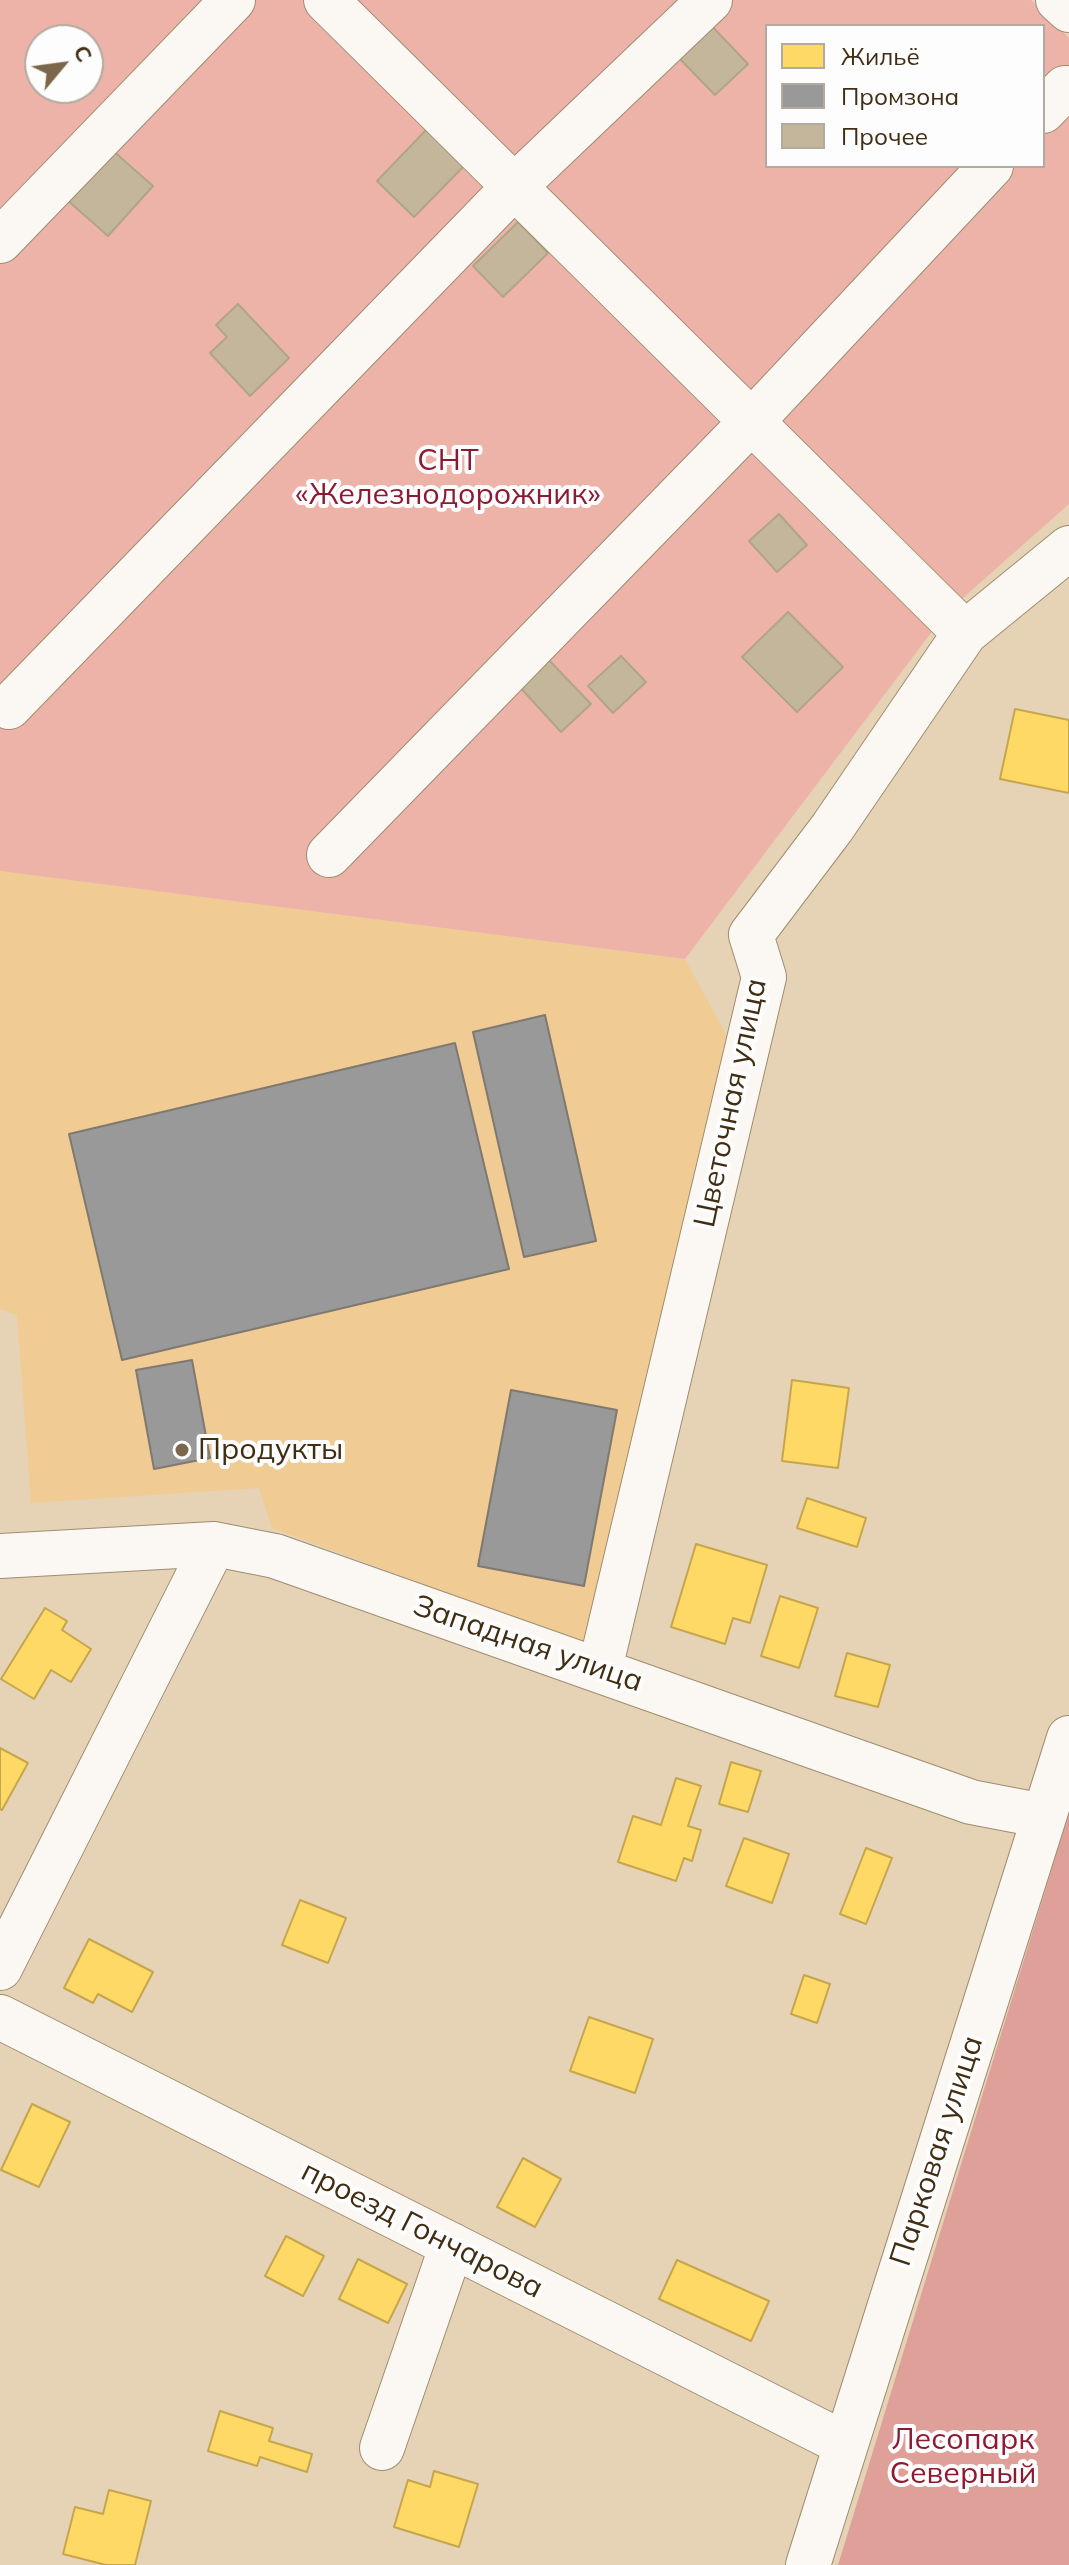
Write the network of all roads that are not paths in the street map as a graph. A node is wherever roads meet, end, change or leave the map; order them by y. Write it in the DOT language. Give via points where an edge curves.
graph roads {
  1 [pos="233,0"];
  2 [pos="326,0"];
  3 [pos="710,0"];
  4 [pos="1058,0"];
  5 [pos="1069,10"];
  6 [pos="989,168"];
  7 [pos="515,186"];
  8 [pos="0,241"];
  9 [pos="753,420"];
  10 [pos="1069,548"];
  11 [pos="965,633"];
  12 [pos="9,707"];
  13 [pos="329,855"];
  14 [pos="214,1544"];
  15 [pos="0,1556"];
  16 [pos="600,1669"];
  17 [pos="1069,1738"];
  18 [pos="1044,1816"];
  19 [pos="0,1968"];
  20 [pos="0,2017"];
  21 [pos="452,2245"];
  22 [pos="845,2444"];
  23 [pos="382,2448"];
  24 [pos="808,2565"];
  1 -- 8 [label="street"];
  2 -- 7 [label="street"];
  3 -- 7 [label="street"];
  4 -- 5 [label="street"];
  6 -- 9 [label="street"];
  7 -- 9 [label="street"];
  7 -- 12 [label="street"];
  9 -- 11 [label="street"];
  9 -- 13 [label="street"];
  10 -- 11 [label="street, Цветочная улица"];
  11 -- 16 [label="street, Цветочная улица" via="832,828 751,935 764,977"];
  14 -- 15 [label="street, Западная улица"];
  14 -- 16 [label="street, Западная улица" via="275,1556"];
  14 -- 19 [label="street"];
  16 -- 18 [label="street, Западная улица" via="971,1802"];
  17 -- 18 [label="street, Парковая улица"];
  18 -- 22 [label="street, Парковая улица"];
  20 -- 21 [label="street, проезд Гончарова"];
  21 -- 22 [label="street, проезд Гончарова"];
  21 -- 23 [label="street"];
  22 -- 24 [label="street, Парковая улица"];
}
